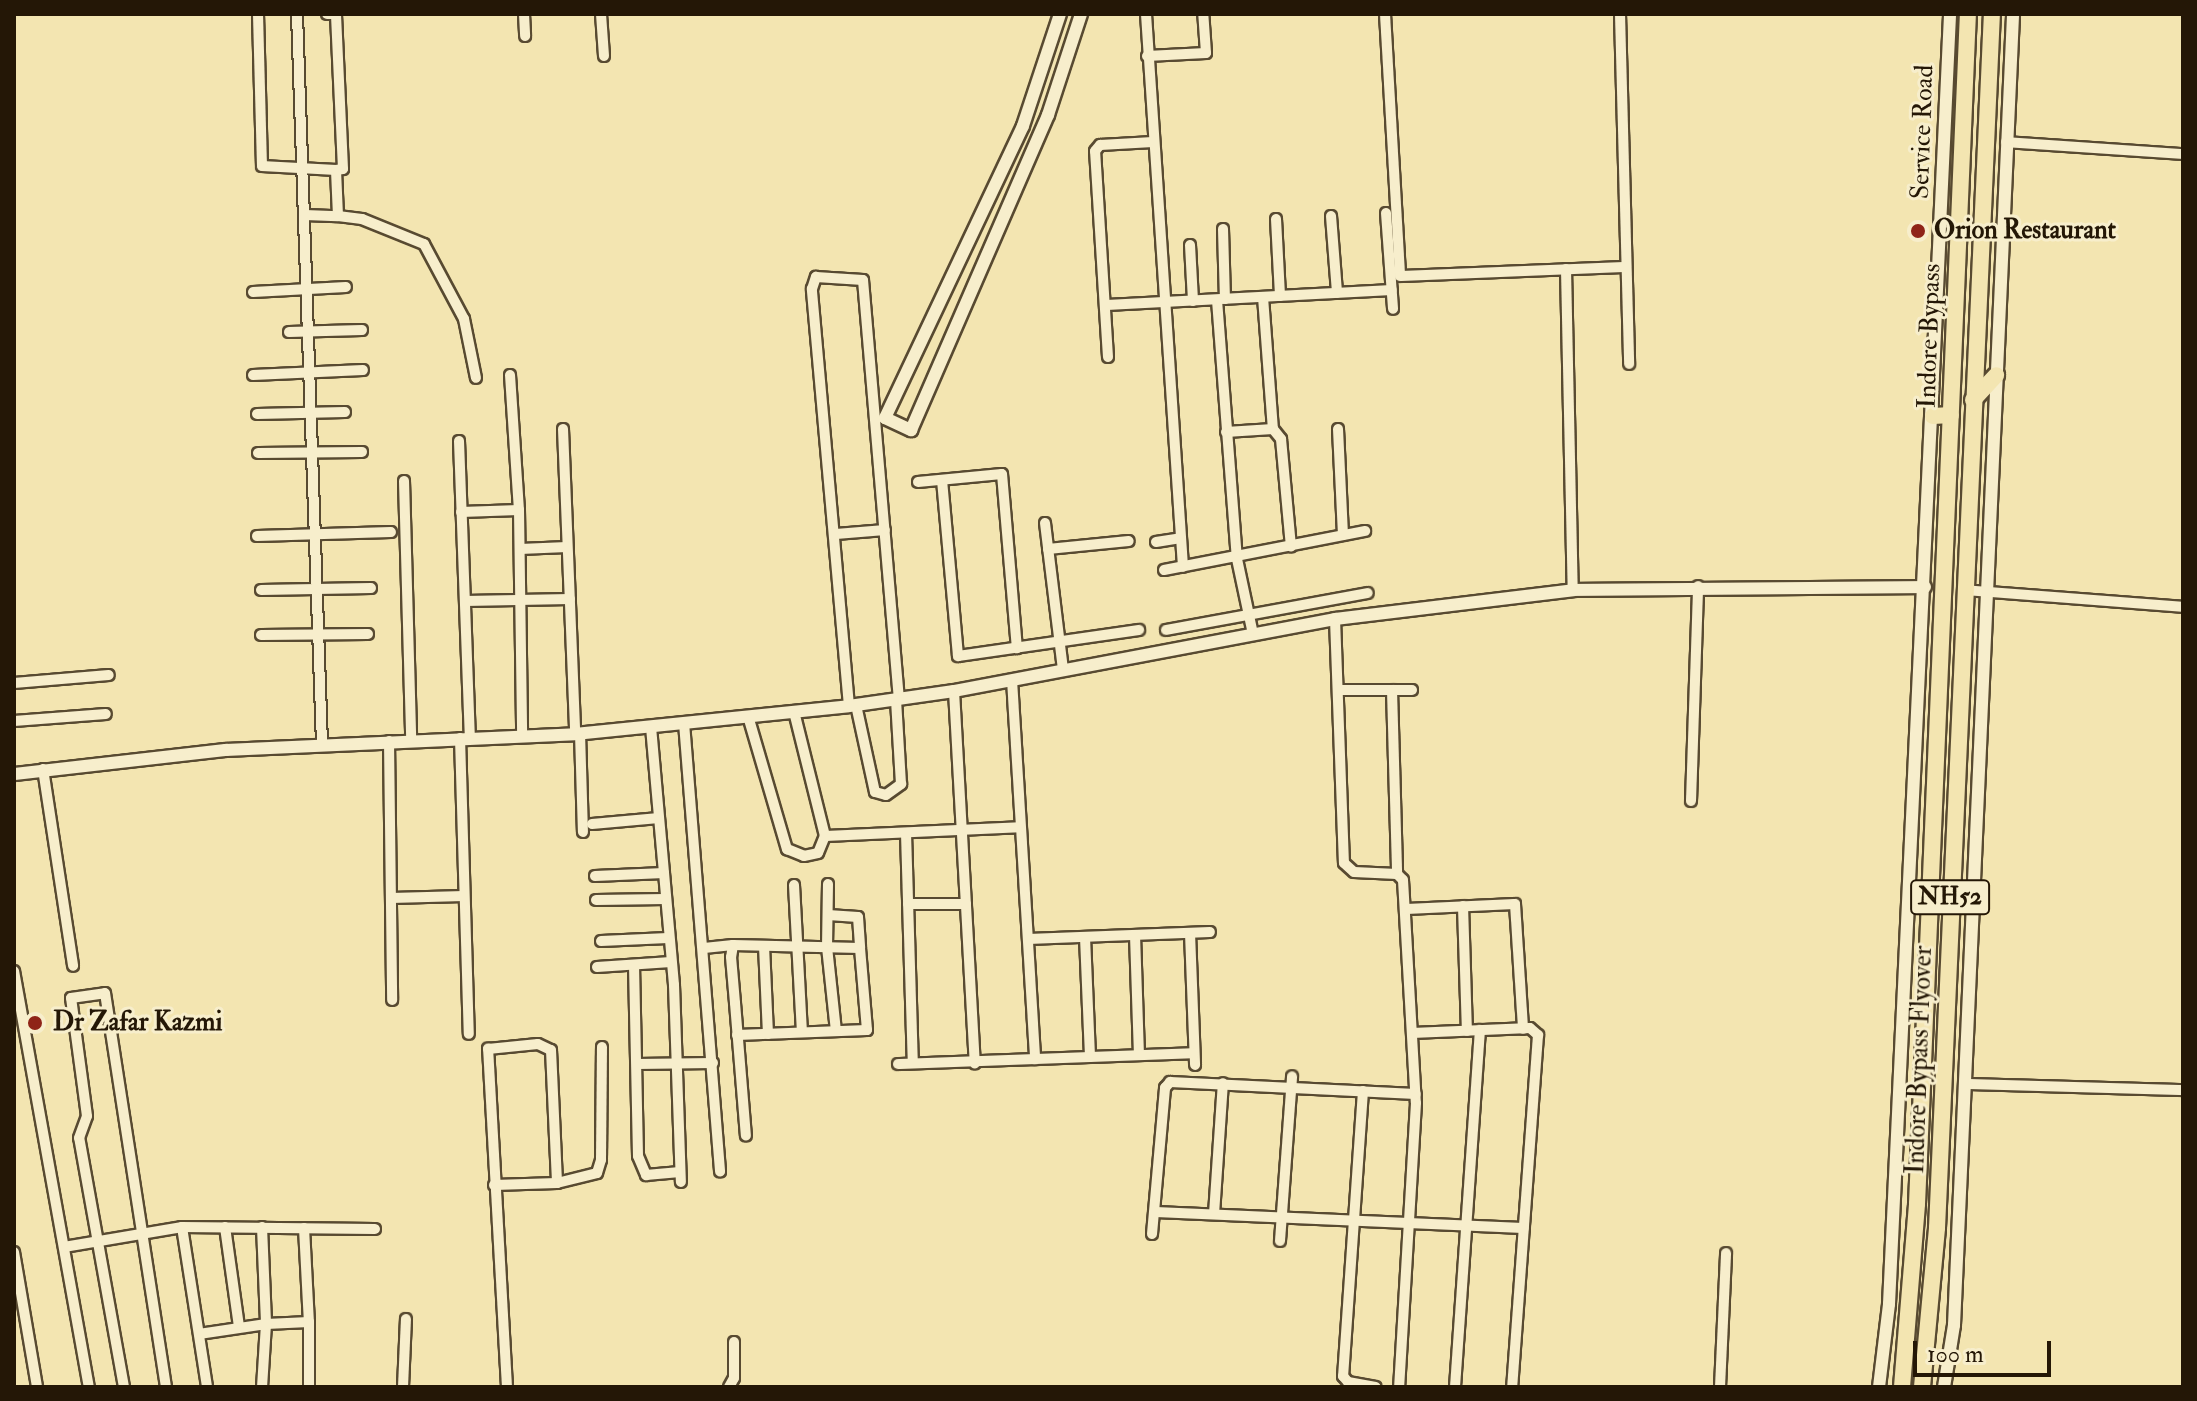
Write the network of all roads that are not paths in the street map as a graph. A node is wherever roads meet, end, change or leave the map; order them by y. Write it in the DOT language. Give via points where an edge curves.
graph roads {
  1 [pos="258,14"];
  2 [pos="297,14"];
  3 [pos="327,14"];
  4 [pos="336,14"];
  5 [pos="524,14"];
  6 [pos="601,14"];
  7 [pos="1060,14"];
  8 [pos="1081,14"];
  9 [pos="1146,14"];
  10 [pos="1203,14"];
  11 [pos="1385,14"];
  12 [pos="1620,14"];
  13 [pos="1950,14"];
  14 [pos="1968,14"];
  15 [pos="1992,14"];
  16 [pos="2013,14"];
  17 [pos="525,36"];
  18 [pos="604,56"];
  19 [pos="1147,56"];
  20 [pos="1153,142"];
  21 [pos="2006,142"];
  22 [pos="2183,154"];
  23 [pos="303,170"];
  24 [pos="336,170"];
  25 [pos="1386,213"];
  26 [pos="305,215"];
  27 [pos="338,216"];
  28 [pos="1331,216"];
  29 [pos="1276,219"];
  30 [pos="1223,229"];
  31 [pos="1190,245"];
  32 [pos="1625,267"];
  33 [pos="1566,269"];
  34 [pos="346,287"];
  35 [pos="1392,290"];
  36 [pos="253,292"];
  37 [pos="307,292"];
  38 [pos="1337,293"];
  39 [pos="1280,296"];
  40 [pos="1263,297"];
  41 [pos="1221,300"];
  42 [pos="1193,301"];
  43 [pos="1163,302"];
  44 [pos="1107,305"];
  45 [pos="1393,309"];
  46 [pos="362,330"];
  47 [pos="289,332"];
  48 [pos="309,332"];
  49 [pos="1108,357"];
  50 [pos="1629,364"];
  51 [pos="363,370"];
  52 [pos="310,373"];
  53 [pos="253,375"];
  54 [pos="510,375"];
  55 [pos="1996,375"];
  56 [pos="476,378"];
  57 [pos="1973,400"];
  58 [pos="345,412"];
  59 [pos="311,413"];
  60 [pos="257,414"];
  61 [pos="1951,415"];
  62 [pos="1933,416"];
  63 [pos="563,429"];
  64 [pos="1273,429"];
  65 [pos="1338,429"];
  66 [pos="1226,432"];
  67 [pos="459,441"];
  68 [pos="362,452"];
  69 [pos="258,453"];
  70 [pos="312,453"];
  71 [pos="942,480"];
  72 [pos="404,481"];
  73 [pos="918,482"];
  74 [pos="519,510"];
  75 [pos="461,512"];
  76 [pos="1045,523"];
  77 [pos="885,530"];
  78 [pos="1365,531"];
  79 [pos="391,532"];
  80 [pos="314,534"];
  81 [pos="836,534"];
  82 [pos="1343,535"];
  83 [pos="257,536"];
  84 [pos="1181,538"];
  85 [pos="1129,541"];
  86 [pos="1156,542"];
  87 [pos="567,547"];
  88 [pos="1291,547"];
  89 [pos="520,549"];
  90 [pos="1048,549"];
  91 [pos="1237,559"];
  92 [pos="1183,567"];
  93 [pos="1164,570"];
  94 [pos="1698,586"];
  95 [pos="1925,587"];
  96 [pos="371,588"];
  97 [pos="261,590"];
  98 [pos="317,590"];
  99 [pos="1573,590"];
  100 [pos="1964,590"];
  101 [pos="1989,590"];
  102 [pos="1368,593"];
  103 [pos="570,599"];
  104 [pos="521,600"];
  105 [pos="465,601"];
  106 [pos="2183,607"];
  107 [pos="1942,612"];
  108 [pos="1249,614"];
  109 [pos="1335,619"];
  110 [pos="1139,630"];
  111 [pos="1166,630"];
  112 [pos="368,634"];
  113 [pos="1253,634"];
  114 [pos="261,635"];
  115 [pos="319,635"];
  116 [pos="1058,642"];
  117 [pos="1017,648"];
  118 [pos="1063,669"];
  119 [pos="109,675"];
  120 [pos="1012,680"];
  121 [pos="14,683"];
  122 [pos="1338,690"];
  123 [pos="1392,690"];
  124 [pos="1412,690"];
  125 [pos="954,691"];
  126 [pos="897,699"];
  127 [pos="852,705"];
  128 [pos="794,712"];
  129 [pos="106,714"];
  130 [pos="748,716"];
  131 [pos="14,721"];
  132 [pos="684,723"];
  133 [pos="651,727"];
  134 [pos="578,734"];
  135 [pos="522,735"];
  136 [pos="465,738"];
  137 [pos="411,739"];
  138 [pos="389,741"];
  139 [pos="322,744"];
  140 [pos="43,769"];
  141 [pos="14,774"];
  142 [pos="1691,801"];
  143 [pos="659,818"];
  144 [pos="961,827"];
  145 [pos="1020,827"];
  146 [pos="906,833"];
  147 [pos="825,836"];
  148 [pos="664,873"];
  149 [pos="1397,874"];
  150 [pos="595,876"];
  151 [pos="828,884"];
  152 [pos="794,885"];
  153 [pos="464,896"];
  154 [pos="391,898"];
  155 [pos="665,899"];
  156 [pos="596,900"];
  157 [pos="908,904"];
  158 [pos="966,904"];
  159 [pos="1463,906"];
  160 [pos="1406,909"];
  161 [pos="828,915"];
  162 [pos="1210,932"];
  163 [pos="1190,933"];
  164 [pos="1135,935"];
  165 [pos="1085,937"];
  166 [pos="668,938"];
  167 [pos="1028,939"];
  168 [pos="601,941"];
  169 [pos="733,945"];
  170 [pos="764,946"];
  171 [pos="796,946"];
  172 [pos="827,947"];
  173 [pos="704,948"];
  174 [pos="860,948"];
  175 [pos="671,962"];
  176 [pos="634,965"];
  177 [pos="73,966"];
  178 [pos="597,967"];
  179 [pos="14,971"];
  180 [pos="392,1000"];
  181 [pos="1523,1029"];
  182 [pos="1480,1030"];
  183 [pos="836,1031"];
  184 [pos="1467,1031"];
  185 [pos="802,1032"];
  186 [pos="1412,1033"];
  187 [pos="469,1034"];
  188 [pos="768,1034"];
  189 [pos="737,1035"];
  190 [pos="602,1047"];
  191 [pos="1139,1055"];
  192 [pos="1090,1057"];
  193 [pos="1035,1059"];
  194 [pos="713,1063"];
  195 [pos="913,1063"];
  196 [pos="975,1063"];
  197 [pos="637,1064"];
  198 [pos="676,1064"];
  199 [pos="898,1064"];
  200 [pos="1292,1081"];
  201 [pos="1223,1083"];
  202 [pos="1965,1084"];
  203 [pos="2183,1090"];
  204 [pos="1363,1091"];
  205 [pos="1416,1094"];
  206 [pos="746,1136"];
  207 [pos="720,1172"];
  208 [pos="557,1183"];
  209 [pos="494,1185"];
  210 [pos="1155,1212"];
  211 [pos="1214,1214"];
  212 [pos="1282,1216"];
  213 [pos="1355,1219"];
  214 [pos="1408,1220"];
  215 [pos="1466,1224"];
  216 [pos="182,1227"];
  217 [pos="225,1227"];
  218 [pos="262,1227"];
  219 [pos="304,1228"];
  220 [pos="1524,1228"];
  221 [pos="375,1229"];
  222 [pos="141,1232"];
  223 [pos="1152,1234"];
  224 [pos="99,1240"];
  225 [pos="1280,1241"];
  226 [pos="64,1247"];
  227 [pos="14,1252"];
  228 [pos="1726,1253"];
  229 [pos="406,1319"];
  230 [pos="309,1322"];
  231 [pos="266,1324"];
  232 [pos="239,1327"];
  233 [pos="199,1334"];
  234 [pos="734,1342"];
  235 [pos="37,1387"];
  236 [pos="89,1387"];
  237 [pos="124,1387"];
  238 [pos="166,1387"];
  239 [pos="207,1387"];
  240 [pos="262,1387"];
  241 [pos="309,1387"];
  242 [pos="403,1387"];
  243 [pos="507,1387"];
  244 [pos="730,1387"];
  245 [pos="1376,1387"];
  246 [pos="1399,1387"];
  247 [pos="1455,1387"];
  248 [pos="1512,1387"];
  249 [pos="1720,1387"];
  250 [pos="1879,1387"];
  251 [pos="1902,1387"];
  252 [pos="1922,1387"];
  253 [pos="1944,1387"];
  1 -- 23 [label="street" via="262,166"];
  2 -- 23 [label="street"];
  3 -- 4 [label="street"];
  4 -- 24 [label="street" via="343,169"];
  5 -- 17 [label="street"];
  6 -- 18 [label="street"];
  7 -- 8 [label="street" via="1023,126 885,418 911,430 1048,115"];
  9 -- 19 [label="street"];
  10 -- 19 [label="street" via="1206,53"];
  11 -- 33 [label="street" via="1400,276"];
  12 -- 32 [label="street"];
  13 -- 62 [label="street, Service Road"];
  14 -- 61 [label="highway, Indore Bypass / NH52"];
  15 -- 57 [label="highway, Indore Bypass / NH52"];
  16 -- 21 [label="street"];
  19 -- 20 [label="street"];
  20 -- 43 [label="street"];
  20 -- 44 [label="street" via="1100,145 1095,151"];
  21 -- 22 [label="street"];
  21 -- 55 [label="street"];
  23 -- 24 [label="street"];
  23 -- 26 [label="street"];
  24 -- 27 [label="street"];
  25 -- 35 [label="street"];
  26 -- 27 [label="street"];
  26 -- 37 [label="street"];
  27 -- 56 [label="street" via="362,219 424,244 464,319"];
  28 -- 38 [label="street"];
  29 -- 39 [label="street"];
  30 -- 41 [label="street"];
  31 -- 42 [label="street"];
  32 -- 33 [label="street"];
  32 -- 50 [label="street"];
  33 -- 99 [label="street"];
  34 -- 37 [label="street"];
  35 -- 38 [label="street"];
  35 -- 45 [label="street"];
  36 -- 37 [label="street"];
  37 -- 48 [label="street"];
  38 -- 39 [label="street"];
  39 -- 40 [label="street"];
  40 -- 41 [label="street"];
  40 -- 64 [label="street"];
  41 -- 42 [label="street"];
  41 -- 66 [label="street"];
  42 -- 43 [label="street"];
  43 -- 44 [label="street"];
  43 -- 84 [label="street"];
  44 -- 49 [label="street"];
  46 -- 48 [label="street"];
  47 -- 48 [label="street"];
  48 -- 52 [label="street"];
  51 -- 52 [label="street"];
  52 -- 53 [label="street"];
  52 -- 59 [label="street"];
  54 -- 74 [label="street"];
  55 -- 57 [label="highway"];
  55 -- 101 [label="street"];
  57 -- 100 [label="highway, Indore Bypass / NH52"];
  58 -- 59 [label="street"];
  59 -- 60 [label="street"];
  59 -- 70 [label="street"];
  61 -- 62 [label="highway"];
  61 -- 107 [label="highway, Indore Bypass / NH52"];
  62 -- 95 [label="street, Service Road"];
  63 -- 87 [label="street"];
  64 -- 66 [label="street"];
  64 -- 88 [label="street" via="1281,439"];
  65 -- 82 [label="street"];
  66 -- 91 [label="street"];
  67 -- 75 [label="street"];
  68 -- 70 [label="street"];
  69 -- 70 [label="street"];
  70 -- 80 [label="street"];
  71 -- 73 [label="street"];
  71 -- 117 [label="street" via="1002,474"];
  71 -- 117 [label="street" via="958,656"];
  72 -- 137 [label="street"];
  74 -- 75 [label="street"];
  74 -- 89 [label="street"];
  75 -- 105 [label="street"];
  76 -- 90 [label="street"];
  77 -- 81 [label="street"];
  77 -- 81 [label="street" via="863,280 816,277 812,289"];
  77 -- 126 [label="street"];
  78 -- 82 [label="street"];
  79 -- 80 [label="street"];
  80 -- 83 [label="street"];
  80 -- 98 [label="street"];
  81 -- 127 [label="street"];
  82 -- 88 [label="street"];
  84 -- 86 [label="street"];
  84 -- 92 [label="street"];
  85 -- 90 [label="street"];
  87 -- 89 [label="street"];
  87 -- 103 [label="street"];
  88 -- 91 [label="street"];
  89 -- 104 [label="street"];
  90 -- 116 [label="street"];
  91 -- 92 [label="street"];
  91 -- 108 [label="street"];
  92 -- 93 [label="street"];
  94 -- 95 [label="street"];
  94 -- 99 [label="street"];
  94 -- 142 [label="street"];
  95 -- 250 [label="street, Service Road" via="1889,1304"];
  96 -- 98 [label="street"];
  97 -- 98 [label="street"];
  98 -- 115 [label="street"];
  99 -- 109 [label="street"];
  100 -- 101 [label="street"];
  100 -- 252 [label="highway, Indore Bypass Flyover / NH52" via="1938,1205"];
  101 -- 106 [label="street"];
  101 -- 202 [label="street"];
  102 -- 108 [label="street"];
  103 -- 104 [label="street"];
  103 -- 134 [label="street"];
  104 -- 105 [label="street"];
  104 -- 135 [label="street"];
  105 -- 136 [label="street"];
  107 -- 251 [label="highway, Indore Bypass Flyover / NH52" via="1917,1204"];
  108 -- 111 [label="street"];
  108 -- 113 [label="street"];
  109 -- 113 [label="street"];
  109 -- 122 [label="street"];
  110 -- 116 [label="street"];
  112 -- 115 [label="street"];
  113 -- 118 [label="street"];
  114 -- 115 [label="street"];
  115 -- 139 [label="street"];
  116 -- 117 [label="street"];
  116 -- 118 [label="street"];
  118 -- 120 [label="street"];
  119 -- 121 [label="street"];
  120 -- 125 [label="street"];
  120 -- 145 [label="street"];
  122 -- 123 [label="street"];
  122 -- 149 [label="street" via="1344,863 1362,874"];
  123 -- 124 [label="street"];
  123 -- 149 [label="street"];
  125 -- 126 [label="street"];
  125 -- 144 [label="street"];
  126 -- 127 [label="street"];
  126 -- 127 [label="street" via="901,784 886,795 875,792"];
  127 -- 128 [label="street"];
  128 -- 130 [label="street"];
  128 -- 147 [label="street"];
  129 -- 131 [label="street"];
  130 -- 132 [label="street"];
  130 -- 147 [label="street" via="787,849 804,856 818,853"];
  132 -- 133 [label="street"];
  132 -- 173 [label="street"];
  133 -- 134 [label="street"];
  133 -- 143 [label="street"];
  134 -- 135 [label="street"];
  134 -- 143 [label="street" via="587,828"];
  135 -- 136 [label="street"];
  136 -- 137 [label="street"];
  136 -- 153 [label="street"];
  137 -- 138 [label="street"];
  138 -- 139 [label="street"];
  138 -- 154 [label="street"];
  139 -- 140 [label="street"];
  140 -- 141 [label="street"];
  140 -- 177 [label="street"];
  143 -- 148 [label="street"];
  144 -- 145 [label="street"];
  144 -- 146 [label="street"];
  144 -- 158 [label="street"];
  145 -- 167 [label="street"];
  146 -- 147 [label="street"];
  146 -- 157 [label="street"];
  148 -- 150 [label="street"];
  148 -- 155 [label="street"];
  149 -- 160 [label="street" via="1403,880"];
  151 -- 161 [label="street"];
  152 -- 171 [label="street"];
  153 -- 154 [label="street"];
  153 -- 187 [label="street"];
  154 -- 180 [label="street"];
  155 -- 156 [label="street"];
  155 -- 166 [label="street"];
  157 -- 158 [label="street"];
  157 -- 195 [label="street"];
  158 -- 196 [label="street"];
  159 -- 160 [label="street"];
  159 -- 181 [label="street" via="1510,903 1518,909"];
  159 -- 184 [label="street"];
  160 -- 186 [label="street"];
  161 -- 172 [label="street"];
  161 -- 174 [label="street" via="858,917"];
  162 -- 163 [label="street"];
  163 -- 164 [label="street"];
  163 -- 191 [label="street" via="1195,1059"];
  164 -- 165 [label="street"];
  164 -- 191 [label="street"];
  165 -- 167 [label="street"];
  165 -- 192 [label="street"];
  166 -- 168 [label="street"];
  166 -- 175 [label="street"];
  167 -- 193 [label="street"];
  169 -- 170 [label="street"];
  169 -- 173 [label="street"];
  169 -- 189 [label="street"];
  170 -- 171 [label="street"];
  170 -- 188 [label="street"];
  171 -- 172 [label="street"];
  171 -- 185 [label="street"];
  172 -- 174 [label="street"];
  172 -- 183 [label="street"];
  173 -- 194 [label="street"];
  174 -- 183 [label="street" via="867,1030"];
  175 -- 176 [label="street"];
  175 -- 198 [label="street"];
  176 -- 178 [label="street"];
  176 -- 197 [label="street"];
  179 -- 226 [label="street"];
  181 -- 182 [label="street"];
  181 -- 220 [label="street" via="1538,1035"];
  182 -- 184 [label="street"];
  182 -- 215 [label="street"];
  183 -- 185 [label="street"];
  184 -- 186 [label="street"];
  185 -- 188 [label="street"];
  186 -- 205 [label="street"];
  188 -- 189 [label="street"];
  189 -- 206 [label="street"];
  190 -- 208 [label="street" via="597,1173"];
  191 -- 192 [label="street"];
  192 -- 193 [label="street"];
  193 -- 196 [label="street"];
  194 -- 198 [label="street"];
  194 -- 207 [label="street"];
  195 -- 196 [label="street"];
  195 -- 199 [label="street"];
  197 -- 198 [label="street"];
  197 -- 198 [label="street" via="643,1172 680,1177"];
  200 -- 201 [label="street"];
  200 -- 204 [label="street"];
  200 -- 212 [label="street"];
  201 -- 210 [label="street" via="1176,1080 1165,1088"];
  201 -- 211 [label="street"];
  202 -- 203 [label="street"];
  202 -- 253 [label="street" via="1954,1325"];
  204 -- 205 [label="street"];
  204 -- 213 [label="street"];
  205 -- 214 [label="street"];
  208 -- 209 [label="street"];
  208 -- 209 [label="street" via="551,1050 538,1044 486,1052"];
  209 -- 243 [label="street"];
  210 -- 211 [label="street"];
  210 -- 223 [label="street"];
  211 -- 212 [label="street"];
  212 -- 213 [label="street"];
  212 -- 225 [label="street"];
  213 -- 214 [label="street"];
  213 -- 245 [label="street" via="1343,1376 1348,1382"];
  214 -- 215 [label="street"];
  214 -- 246 [label="street"];
  215 -- 220 [label="street"];
  215 -- 247 [label="street"];
  216 -- 217 [label="street"];
  216 -- 222 [label="street"];
  216 -- 233 [label="street"];
  217 -- 218 [label="street"];
  217 -- 232 [label="street"];
  218 -- 219 [label="street"];
  218 -- 231 [label="street"];
  219 -- 221 [label="street"];
  219 -- 230 [label="street"];
  220 -- 248 [label="street"];
  222 -- 224 [label="street"];
  222 -- 224 [label="street" via="105,993 71,998 87,1116 79,1138"];
  222 -- 238 [label="street"];
  224 -- 226 [label="street"];
  224 -- 237 [label="street"];
  226 -- 236 [label="street"];
  227 -- 235 [label="street"];
  228 -- 249 [label="street"];
  229 -- 242 [label="street"];
  230 -- 231 [label="street"];
  230 -- 241 [label="street"];
  231 -- 232 [label="street"];
  231 -- 240 [label="street"];
  232 -- 233 [label="street"];
  233 -- 239 [label="street"];
  234 -- 244 [label="street"];
}
